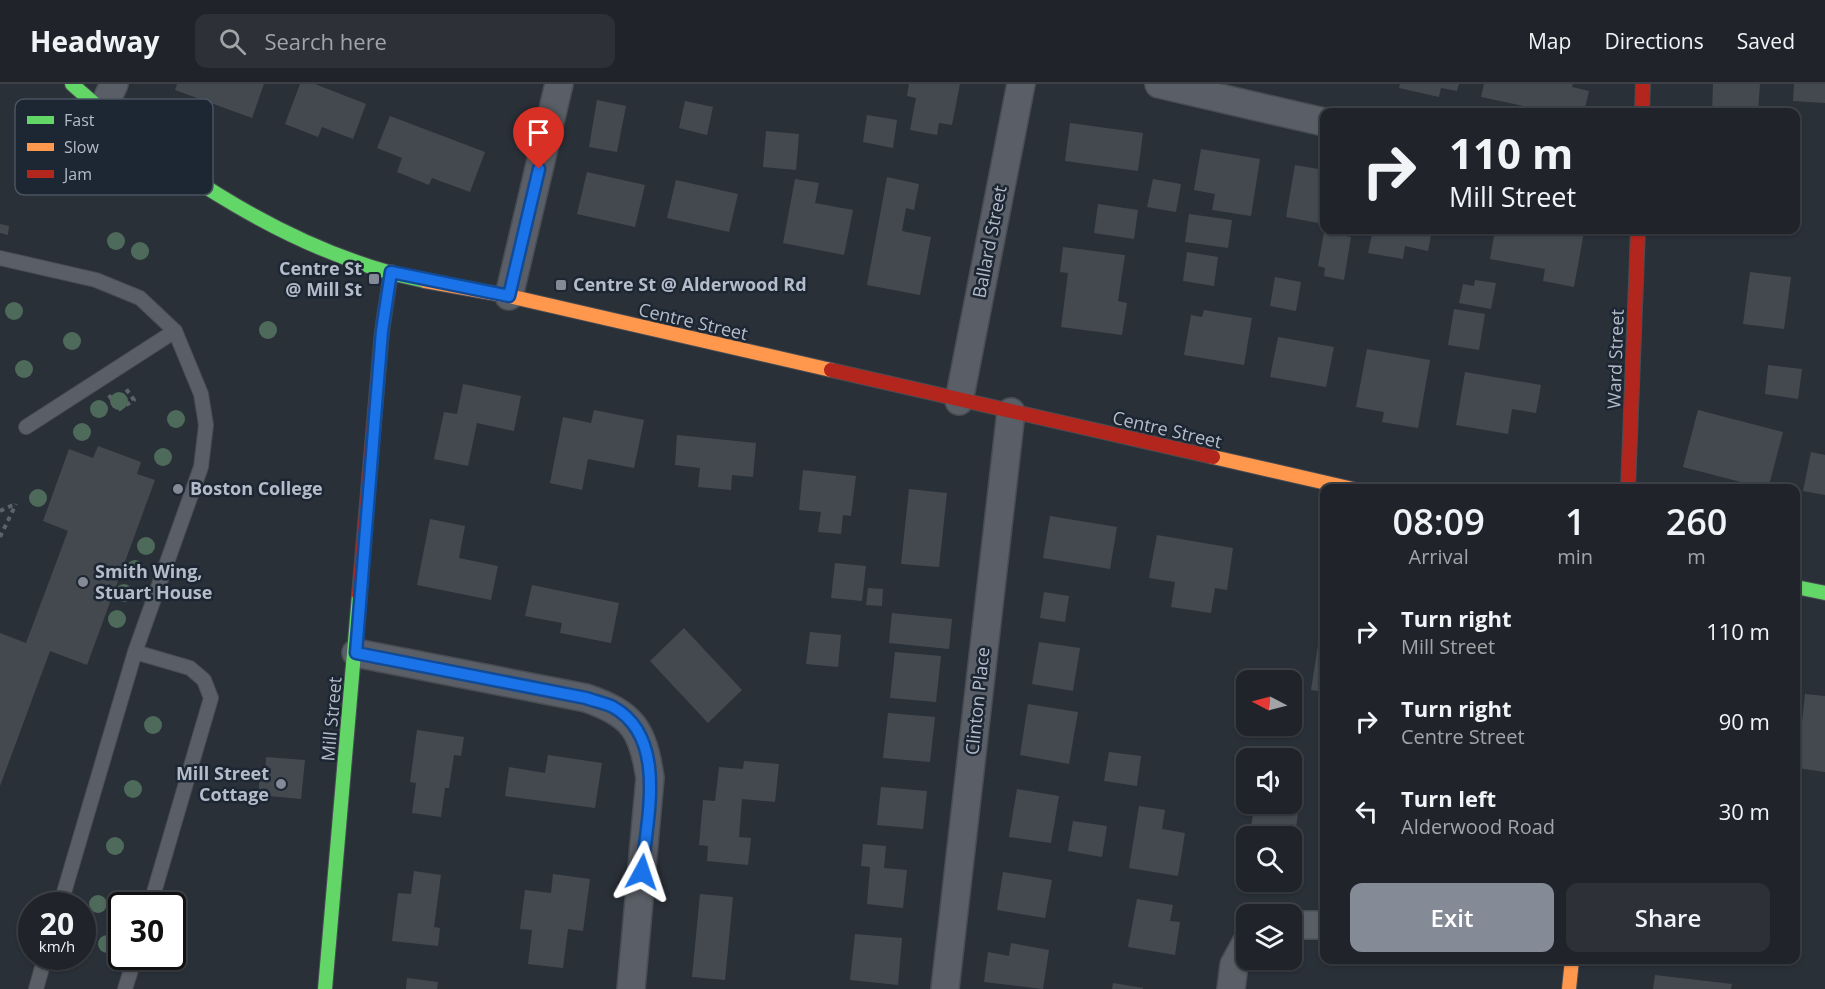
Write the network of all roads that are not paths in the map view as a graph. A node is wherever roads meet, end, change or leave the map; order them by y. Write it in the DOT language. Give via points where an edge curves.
graph roads {
  1 [pos="72,84"];
  2 [pos="114,84"];
  3 [pos="559,84"];
  4 [pos="1021,84"];
  5 [pos="1160,84"];
  6 [pos="1643,84"];
  7 [pos="88,99"];
  8 [pos="107,99"];
  9 [pos="1642,108"];
  10 [pos="1320,121"];
  11 [pos="213,194"];
  12 [pos="1638,234"];
  13 [pos="0,258"];
  14 [pos="391,272"];
  15 [pos="509,296"];
  16 [pos="175,331"];
  17 [pos="959,401"];
  18 [pos="1011,412"];
  19 [pos="26,427"];
  20 [pos="1331,484"];
  21 [pos="1628,484"];
  22 [pos="1800,587"];
  23 [pos="1825,593"];
  24 [pos="135,652"];
  25 [pos="356,653"];
  26 [pos="64,892"];
  27 [pos="154,892"];
  28 [pos="1302,925"];
  29 [pos="1320,926"];
  30 [pos="1236,960"];
  31 [pos="1572,964"];
  32 [pos="41,970"];
  33 [pos="131,970"];
  34 [pos="36,989"];
  35 [pos="125,989"];
  36 [pos="325,989"];
  37 [pos="631,989"];
  38 [pos="945,989"];
  39 [pos="1231,989"];
  40 [pos="1569,989"];
  1 -- 7 [label="main road, Centre Street"];
  2 -- 8 [label="street"];
  3 -- 15 [label="street"];
  4 -- 17 [label="street, Ballard Street"];
  5 -- 10 [label="street"];
  6 -- 9 [label="main road"];
  11 -- 14 [label="main road, Centre Street" via="292,236"];
  12 -- 21 [label="main road, Ward Street"];
  13 -- 16 [label="lane" via="96,280 140,298"];
  14 -- 15 [label="main road, Centre Street"];
  14 -- 25 [label="main road, Mill Street" via="382,331"];
  15 -- 17 [label="main road, Centre Street"];
  16 -- 19 [label="lane"];
  16 -- 24 [label="lane" via="201,394 206,425 201,467"];
  17 -- 18 [label="main road, Centre Street"];
  18 -- 20 [label="main road, Centre Street"];
  18 -- 38 [label="street, Clinton Place"];
  22 -- 23 [label="main road"];
  24 -- 26 [label="lane"];
  24 -- 27 [label="lane" via="190,669 204,680 211,698"];
  25 -- 36 [label="main road, Mill Street"];
  25 -- 37 [label="street" via="586,698 613,707 632,724 645,747 650,778"];
  28 -- 29 [label="street"];
  30 -- 39 [label="street"];
  31 -- 40 [label="main road"];
  32 -- 34 [label="lane"];
  33 -- 35 [label="lane"];
}
